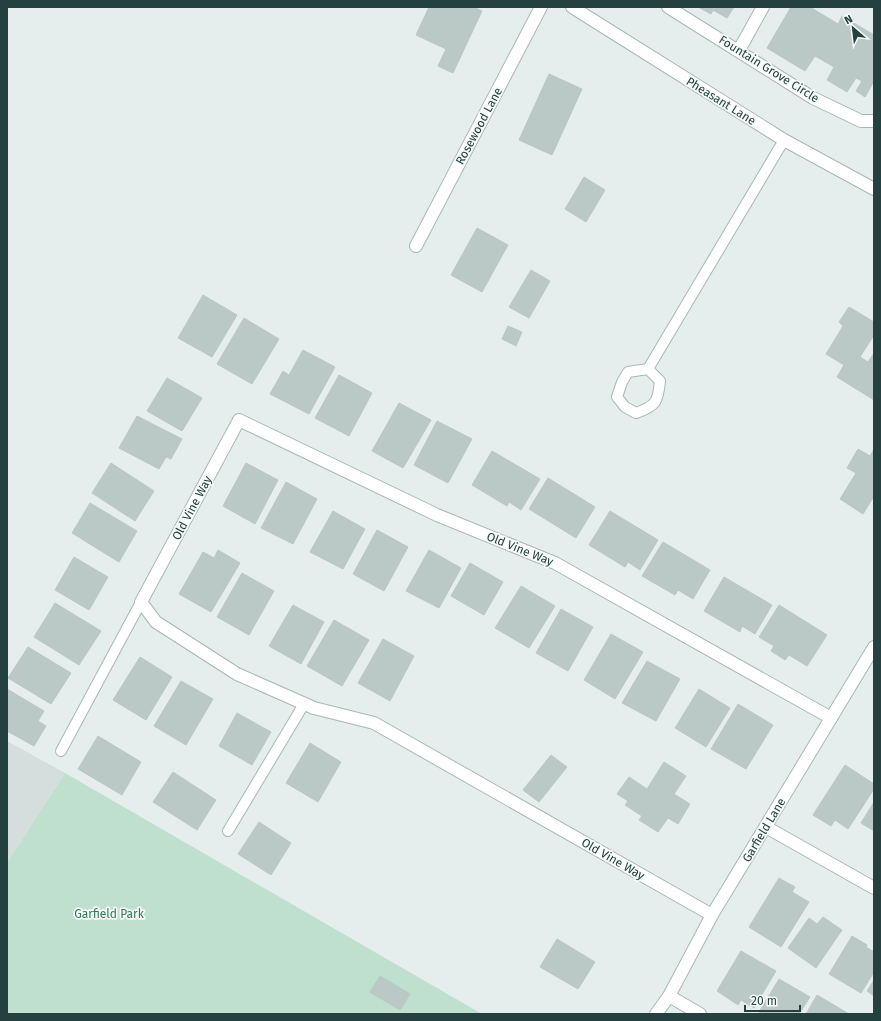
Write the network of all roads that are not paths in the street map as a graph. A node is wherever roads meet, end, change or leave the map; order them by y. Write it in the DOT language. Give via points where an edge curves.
graph roads {
  1 [pos="541,7"];
  2 [pos="572,7"];
  3 [pos="668,7"];
  4 [pos="763,7"];
  5 [pos="739,50"];
  6 [pos="874,121"];
  7 [pos="784,140"];
  8 [pos="874,189"];
  9 [pos="416,246"];
  10 [pos="648,369"];
  11 [pos="141,602"];
  12 [pos="874,647"];
  13 [pos="304,704"];
  14 [pos="831,718"];
  15 [pos="61,751"];
  16 [pos="766,827"];
  17 [pos="228,831"];
  18 [pos="874,888"];
  19 [pos="712,915"];
  20 [pos="669,996"];
  21 [pos="656,1014"];
  22 [pos="700,1014"];
  1 -- 9 [label="street, Rosewood Lane"];
  2 -- 7 [label="street, Pheasant Lane"];
  3 -- 5 [label="street, Fountain Grove Circle"];
  4 -- 5 [label="street"];
  5 -- 6 [label="street, Fountain Grove Circle" via="813,98 861,121"];
  7 -- 8 [label="street, Pheasant Lane"];
  7 -- 10 [label="lane"];
  10 -- 10 [label="lane" via="628,372 617,397 625,407 636,413 651,408 659,398 660,381"];
  11 -- 13 [label="street, Old Vine Way" via="156,622 237,674"];
  11 -- 14 [label="street, Old Vine Way" via="239,420 437,515 555,563"];
  11 -- 15 [label="lane"];
  12 -- 14 [label="street, Garfield Lane"];
  13 -- 17 [label="lane"];
  13 -- 19 [label="street, Old Vine Way" via="374,723"];
  14 -- 16 [label="street, Garfield Lane"];
  16 -- 18 [label="street"];
  16 -- 19 [label="street, Garfield Lane"];
  19 -- 20 [label="street, Garfield Lane"];
  20 -- 21 [label="street, Garfield Lane"];
  20 -- 22 [label="street"];
}
